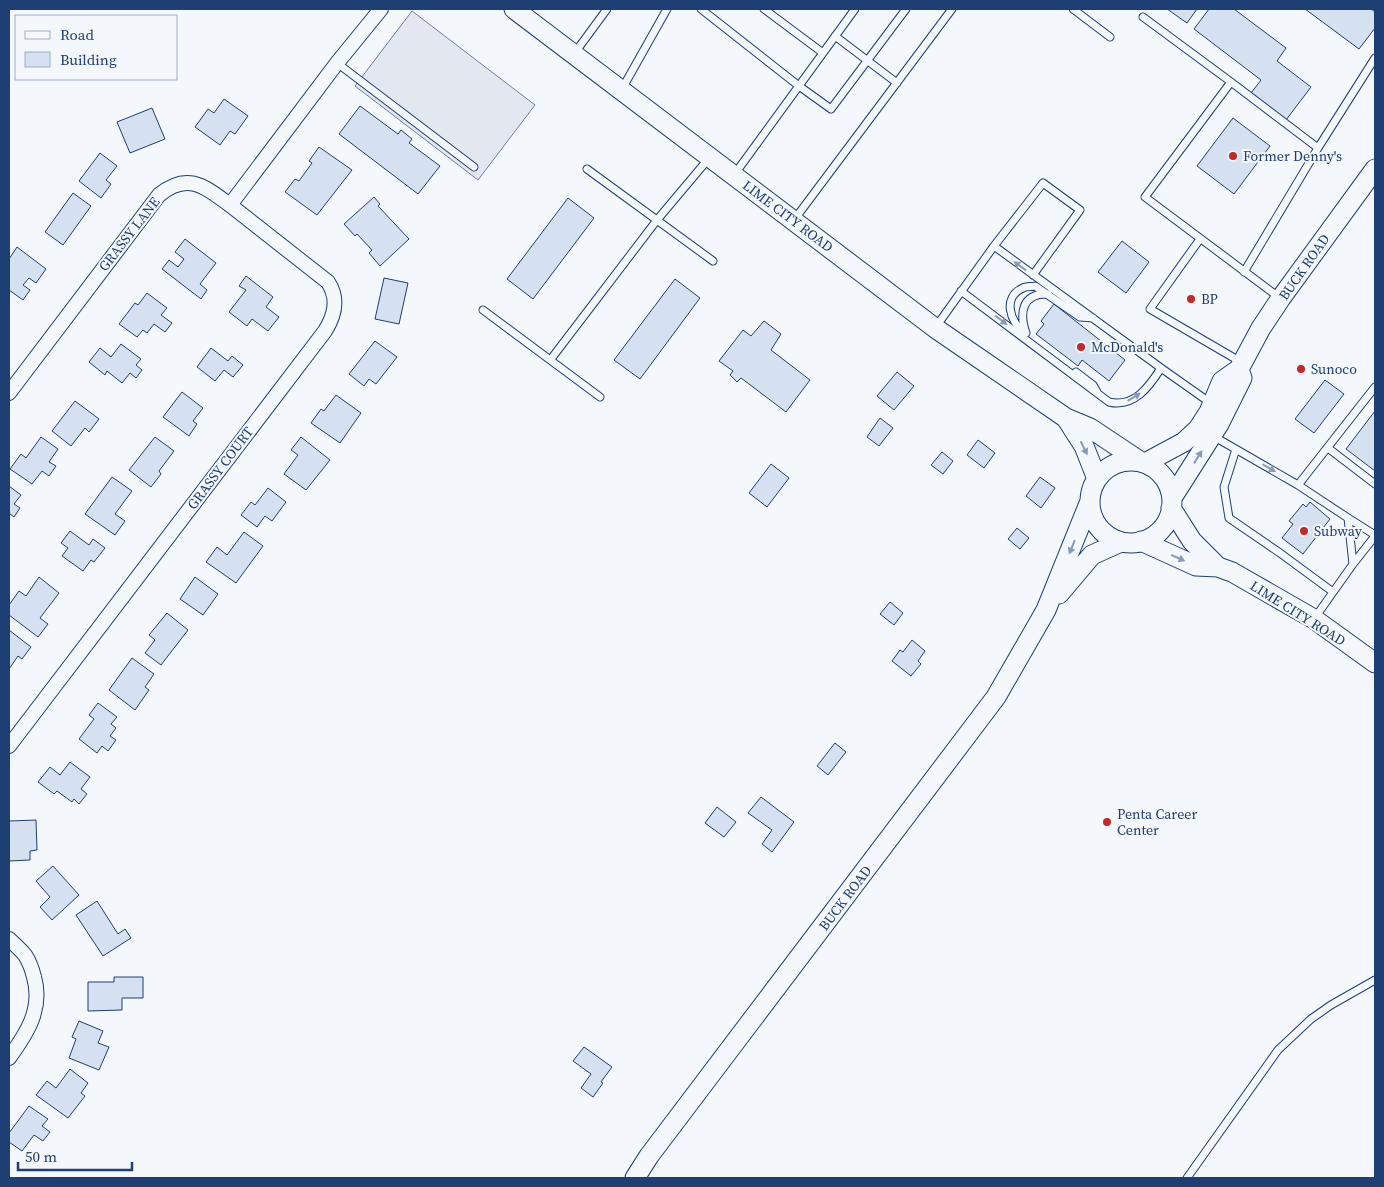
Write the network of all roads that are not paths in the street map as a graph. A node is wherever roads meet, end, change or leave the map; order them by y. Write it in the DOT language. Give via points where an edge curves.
graph roads {
  1 [pos="381,9"];
  2 [pos="514,9"];
  3 [pos="607,9"];
  4 [pos="667,9"];
  5 [pos="701,9"];
  6 [pos="764,9"];
  7 [pos="855,9"];
  8 [pos="906,9"];
  9 [pos="952,9"];
  10 [pos="1073,9"];
  11 [pos="1143,17"];
  12 [pos="834,36"];
  13 [pos="1110,37"];
  14 [pos="822,53"];
  15 [pos="574,54"];
  16 [pos="1375,58"];
  17 [pos="867,60"];
  18 [pos="337,63"];
  19 [pos="897,82"];
  20 [pos="1231,82"];
  21 [pos="799,86"];
  22 [pos="621,90"];
  23 [pos="1318,148"];
  24 [pos="710,157"];
  25 [pos="474,167"];
  26 [pos="587,169"];
  27 [pos="1375,169"];
  28 [pos="734,175"];
  29 [pos="230,206"];
  30 [pos="657,220"];
  31 [pos="794,220"];
  32 [pos="1200,239"];
  33 [pos="994,246"];
  34 [pos="713,261"];
  35 [pos="1244,272"];
  36 [pos="1033,275"];
  37 [pos="961,291"];
  38 [pos="1048,294"];
  39 [pos="1280,298"];
  40 [pos="484,310"];
  41 [pos="1093,318"];
  42 [pos="935,328"];
  43 [pos="1026,334"];
  44 [pos="551,359"];
  45 [pos="1241,366"];
  46 [pos="1161,368"];
  47 [pos="1375,387"];
  48 [pos="9,392"];
  49 [pos="1099,396"];
  50 [pos="600,397"];
  51 [pos="1213,404"];
  52 [pos="1066,418"];
  53 [pos="1212,435"];
  54 [pos="1328,448"];
  55 [pos="1236,449"];
  56 [pos="1143,463"];
  57 [pos="1097,480"];
  58 [pos="1375,484"];
  59 [pos="1298,486"];
  60 [pos="1090,501"];
  61 [pos="1172,503"];
  62 [pos="1348,518"];
  63 [pos="1375,536"];
  64 [pos="1141,541"];
  65 [pos="1120,542"];
  66 [pos="1353,564"];
  67 [pos="1218,567"];
  68 [pos="1333,592"];
  69 [pos="1046,610"];
  70 [pos="1314,620"];
  71 [pos="1375,663"];
  72 [pos="9,746"];
  73 [pos="9,938"];
  74 [pos="1375,980"];
  75 [pos="9,1058"];
  76 [pos="635,1178"];
  77 [pos="1187,1178"];
  1 -- 18 [label="street"];
  2 -- 15 [label="street, LIME CITY ROAD"];
  3 -- 15 [label="lane"];
  4 -- 22 [label="lane"];
  5 -- 21 [label="lane"];
  6 -- 14 [label="lane"];
  7 -- 12 [label="lane"];
  8 -- 17 [label="lane"];
  9 -- 19 [label="lane"];
  10 -- 13 [label="lane"];
  11 -- 20 [label="lane"];
  12 -- 14 [label="lane"];
  12 -- 17 [label="lane"];
  14 -- 21 [label="lane"];
  15 -- 22 [label="street, LIME CITY ROAD"];
  16 -- 23 [label="lane"];
  17 -- 19 [label="lane"];
  17 -- 21 [label="lane" via="831,109"];
  18 -- 25 [label="lane"];
  18 -- 29 [label="street"];
  19 -- 31 [label="lane"];
  20 -- 23 [label="lane"];
  20 -- 32 [label="lane" via="1145,197"];
  21 -- 28 [label="lane"];
  22 -- 24 [label="street, LIME CITY ROAD"];
  23 -- 35 [label="lane"];
  24 -- 28 [label="street, LIME CITY ROAD"];
  24 -- 30 [label="lane"];
  26 -- 30 [label="lane"];
  27 -- 39 [label="street, BUCK ROAD"];
  28 -- 31 [label="street, LIME CITY ROAD"];
  29 -- 48 [label="street, GRASSY LANE" via="194,183 174,185 159,195"];
  29 -- 72 [label="street, GRASSY COURT" via="328,282 334,296 332,319"];
  30 -- 34 [label="lane"];
  30 -- 44 [label="lane"];
  31 -- 42 [label="street, LIME CITY ROAD"];
  32 -- 35 [label="lane"];
  32 -- 45 [label="lane" via="1150,309"];
  36 -- 33 [label="lane, one-way"];
  33 -- 36 [label="lane" via="1043,182 1080,210"];
  33 -- 37 [label="lane"];
  35 -- 39 [label="lane"];
  36 -- 41 [label="lane"];
  37 -- 42 [label="lane"];
  37 -- 49 [label="lane, one-way"];
  38 -- 41 [label="lane" via="1080,317"];
  38 -- 43 [label="lane" via="1039,294 1025,305 1022,323"];
  38 -- 43 [label="lane" via="1036,286 1023,288 1013,296 1011,315 1018,328"];
  39 -- 45 [label="street, BUCK ROAD"];
  40 -- 44 [label="lane"];
  41 -- 46 [label="lane"];
  42 -- 52 [label="street, LIME CITY ROAD"];
  43 -- 49 [label="lane" via="1093,385"];
  44 -- 50 [label="lane"];
  45 -- 51 [label="street, BUCK ROAD" via="1222,381"];
  45 -- 53 [label="street, BUCK ROAD" via="1242,378"];
  49 -- 46 [label="lane, one-way" via="1116,404 1136,398"];
  46 -- 51 [label="lane"];
  47 -- 54 [label="lane"];
  51 -- 56 [label="street, BUCK ROAD" via="1198,430 1184,442"];
  52 -- 56 [label="street, LIME CITY ROAD" via="1090,428"];
  52 -- 57 [label="street, LIME CITY ROAD, one-way" via="1084,446"];
  53 -- 55 [label="lane"];
  61 -- 53 [label="street, BUCK ROAD, one-way"];
  54 -- 58 [label="lane"];
  54 -- 59 [label="lane"];
  55 -- 59 [label="lane, one-way"];
  55 -- 68 [label="lane" via="1224,487 1229,518"];
  56 -- 57 [label="street" via="1119,462 1108,467"];
  56 -- 61 [label="street" via="1162,475 1169,485"];
  57 -- 60 [label="street"];
  59 -- 62 [label="lane"];
  60 -- 65 [label="street" via="1099,528"];
  60 -- 69 [label="street, BUCK ROAD, one-way"];
  61 -- 64 [label="street" via="1166,523 1158,533"];
  61 -- 67 [label="street, LIME CITY ROAD" via="1192,541"];
  62 -- 63 [label="lane"];
  62 -- 66 [label="lane"];
  63 -- 66 [label="lane"];
  64 -- 65 [label="street"];
  64 -- 67 [label="street, LIME CITY ROAD, one-way" via="1196,566"];
  65 -- 69 [label="street, BUCK ROAD" via="1092,555"];
  66 -- 68 [label="lane"];
  67 -- 70 [label="street, LIME CITY ROAD"];
  68 -- 70 [label="lane"];
  69 -- 76 [label="street, BUCK ROAD" via="996,697"];
  70 -- 71 [label="street, LIME CITY ROAD"];
  73 -- 75 [label="street" via="26,956 32,968 37,994 30,1027"];
  74 -- 77 [label="lane" via="1324,1009 1278,1050"];
}
